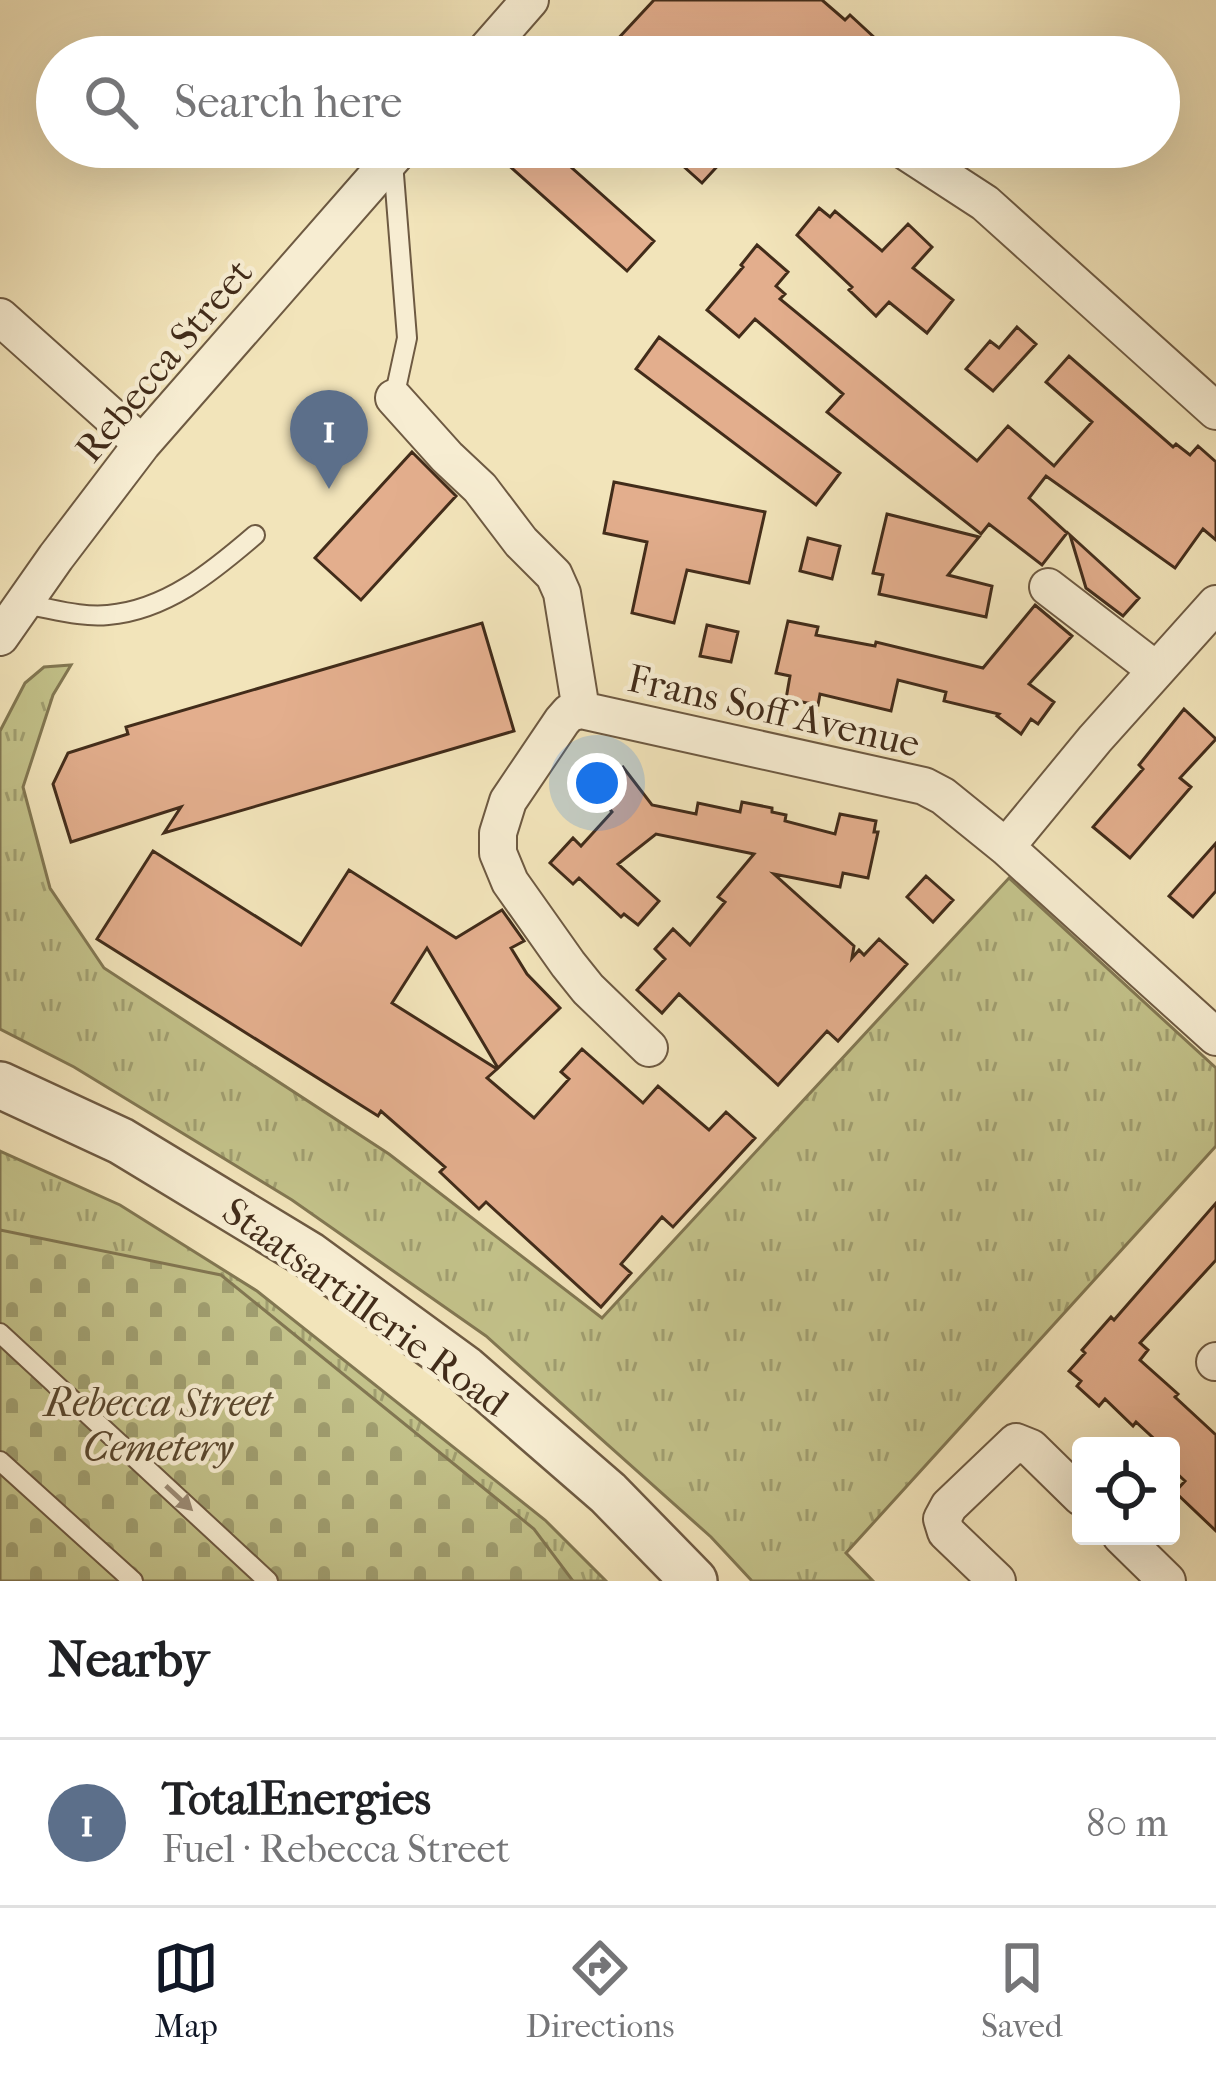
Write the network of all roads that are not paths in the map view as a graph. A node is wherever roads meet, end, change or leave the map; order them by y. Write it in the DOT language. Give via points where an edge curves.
graph roads {
  1 [pos="530,0"];
  2 [pos="498,36"];
  3 [pos="383,168"];
  4 [pos="398,168"];
  5 [pos="931,168"];
  6 [pos="0,317"];
  7 [pos="394,398"];
  8 [pos="1216,411"];
  9 [pos="142,444"];
  10 [pos="255,535"];
  11 [pos="1048,587"];
  12 [pos="23,604"];
  13 [pos="1216,604"];
  14 [pos="0,637"];
  15 [pos="1156,670"];
  16 [pos="581,710"];
  17 [pos="1006,847"];
  18 [pos="1216,1037"];
  19 [pos="649,1048"];
  20 [pos="0,1085"];
  21 [pos="4,1344"];
  22 [pos="0,1461"];
  23 [pos="1072,1488"];
  24 [pos="1130,1545"];
  25 [pos="133,1581"];
  26 [pos="268,1581"];
  27 [pos="694,1581"];
  28 [pos="997,1581"];
  29 [pos="1167,1581"];
  1 -- 2 [label="street"];
  3 -- 9 [label="street, Rebecca Street"];
  4 -- 7 [label="lane" via="407,338"];
  5 -- 8 [label="street" via="985,203"];
  6 -- 9 [label="street"];
  7 -- 16 [label="street, Frans Soff Avenue" via="554,575"];
  9 -- 12 [label="street, Rebecca Street"];
  10 -- 12 [label="lane" via="211,573 149,608 104,616"];
  11 -- 15 [label="street"];
  12 -- 14 [label="street, Rebecca Street"];
  13 -- 15 [label="street"];
  15 -- 17 [label="street"];
  16 -- 17 [label="street, Frans Soff Avenue" via="924,786"];
  16 -- 19 [label="street, Frans Soff Avenue" via="562,721 508,801 498,853 568,964"];
  17 -- 18 [label="street, Frans Soff Avenue"];
  20 -- 27 [label="street, Staatsartillerie Road" via="122,1141 310,1255 465,1369 608,1493"];
  21 -- 26 [label="lane, one-way"];
  22 -- 25 [label="lane"];
  23 -- 28 [label="street" via="1016,1442 949,1506 946,1532"];
  24 -- 29 [label="street"];
}
